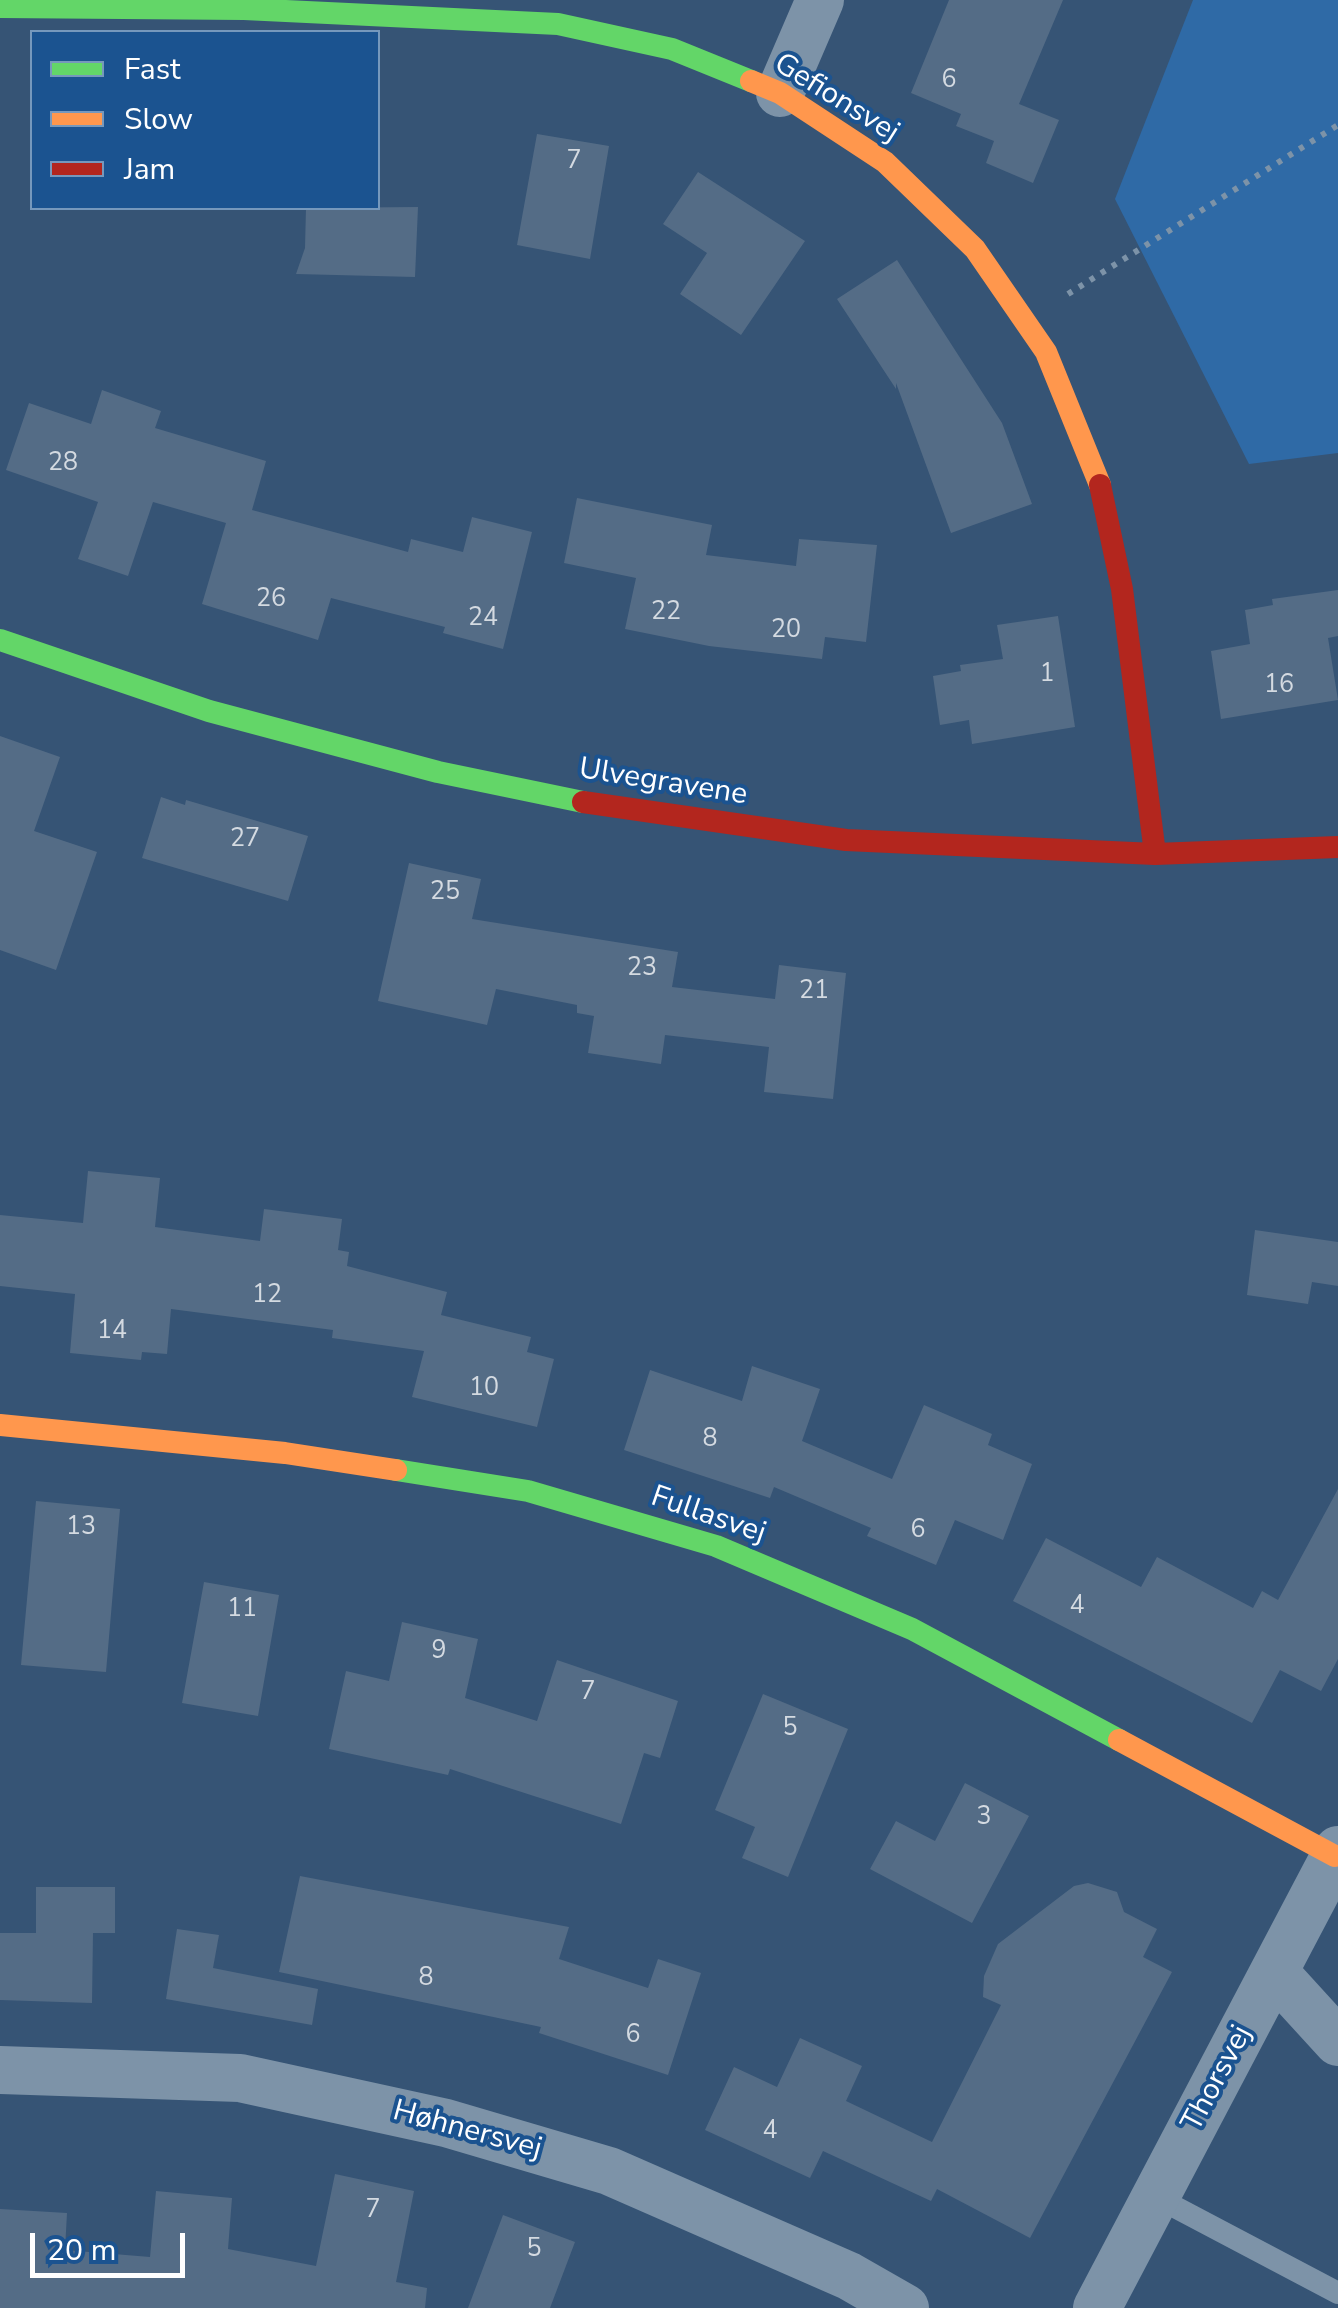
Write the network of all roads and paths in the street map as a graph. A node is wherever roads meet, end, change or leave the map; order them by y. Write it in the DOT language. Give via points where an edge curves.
graph roads {
  1 [pos="820,0"];
  2 [pos="244,5"];
  3 [pos="0,6"];
  4 [pos="780,93"];
  5 [pos="1338,125"];
  6 [pos="1024,321"];
  7 [pos="0,640"];
  8 [pos="1338,846"];
  9 [pos="1155,854"];
  10 [pos="0,1426"];
  11 [pos="1336,1853"];
  12 [pos="1274,1972"];
  13 [pos="1338,2042"];
  14 [pos="0,2070"];
  15 [pos="1156,2197"];
  16 [pos="1338,2294"];
  17 [pos="904,2308"];
  18 [pos="1097,2308"];
  1 -- 4 [label="street"];
  2 -- 3 [label="street, Gefionsvej"];
  2 -- 4 [label="street, Gefionsvej" via="558,24 672,49"];
  4 -- 6 [label="street, Gefionsvej" via="885,162 975,249"];
  5 -- 6 [label="path"];
  6 -- 9 [label="street, Gefionsvej" via="1046,352 1096,467 1122,590"];
  7 -- 9 [label="street, Ulvegravene" via="209,711 597,806 846,840"];
  8 -- 9 [label="street, Ulvegravene"];
  10 -- 11 [label="street, Fullasvej" via="285,1452 528,1491 716,1546 912,1629"];
  11 -- 12 [label="street, Thorsvej"];
  12 -- 13 [label="street"];
  12 -- 15 [label="street, Thorsvej"];
  14 -- 17 [label="street, Høhnersvej" via="240,2078 446,2123 609,2170 849,2276"];
  15 -- 16 [label="lane"];
  15 -- 18 [label="street, Thorsvej"];
}
